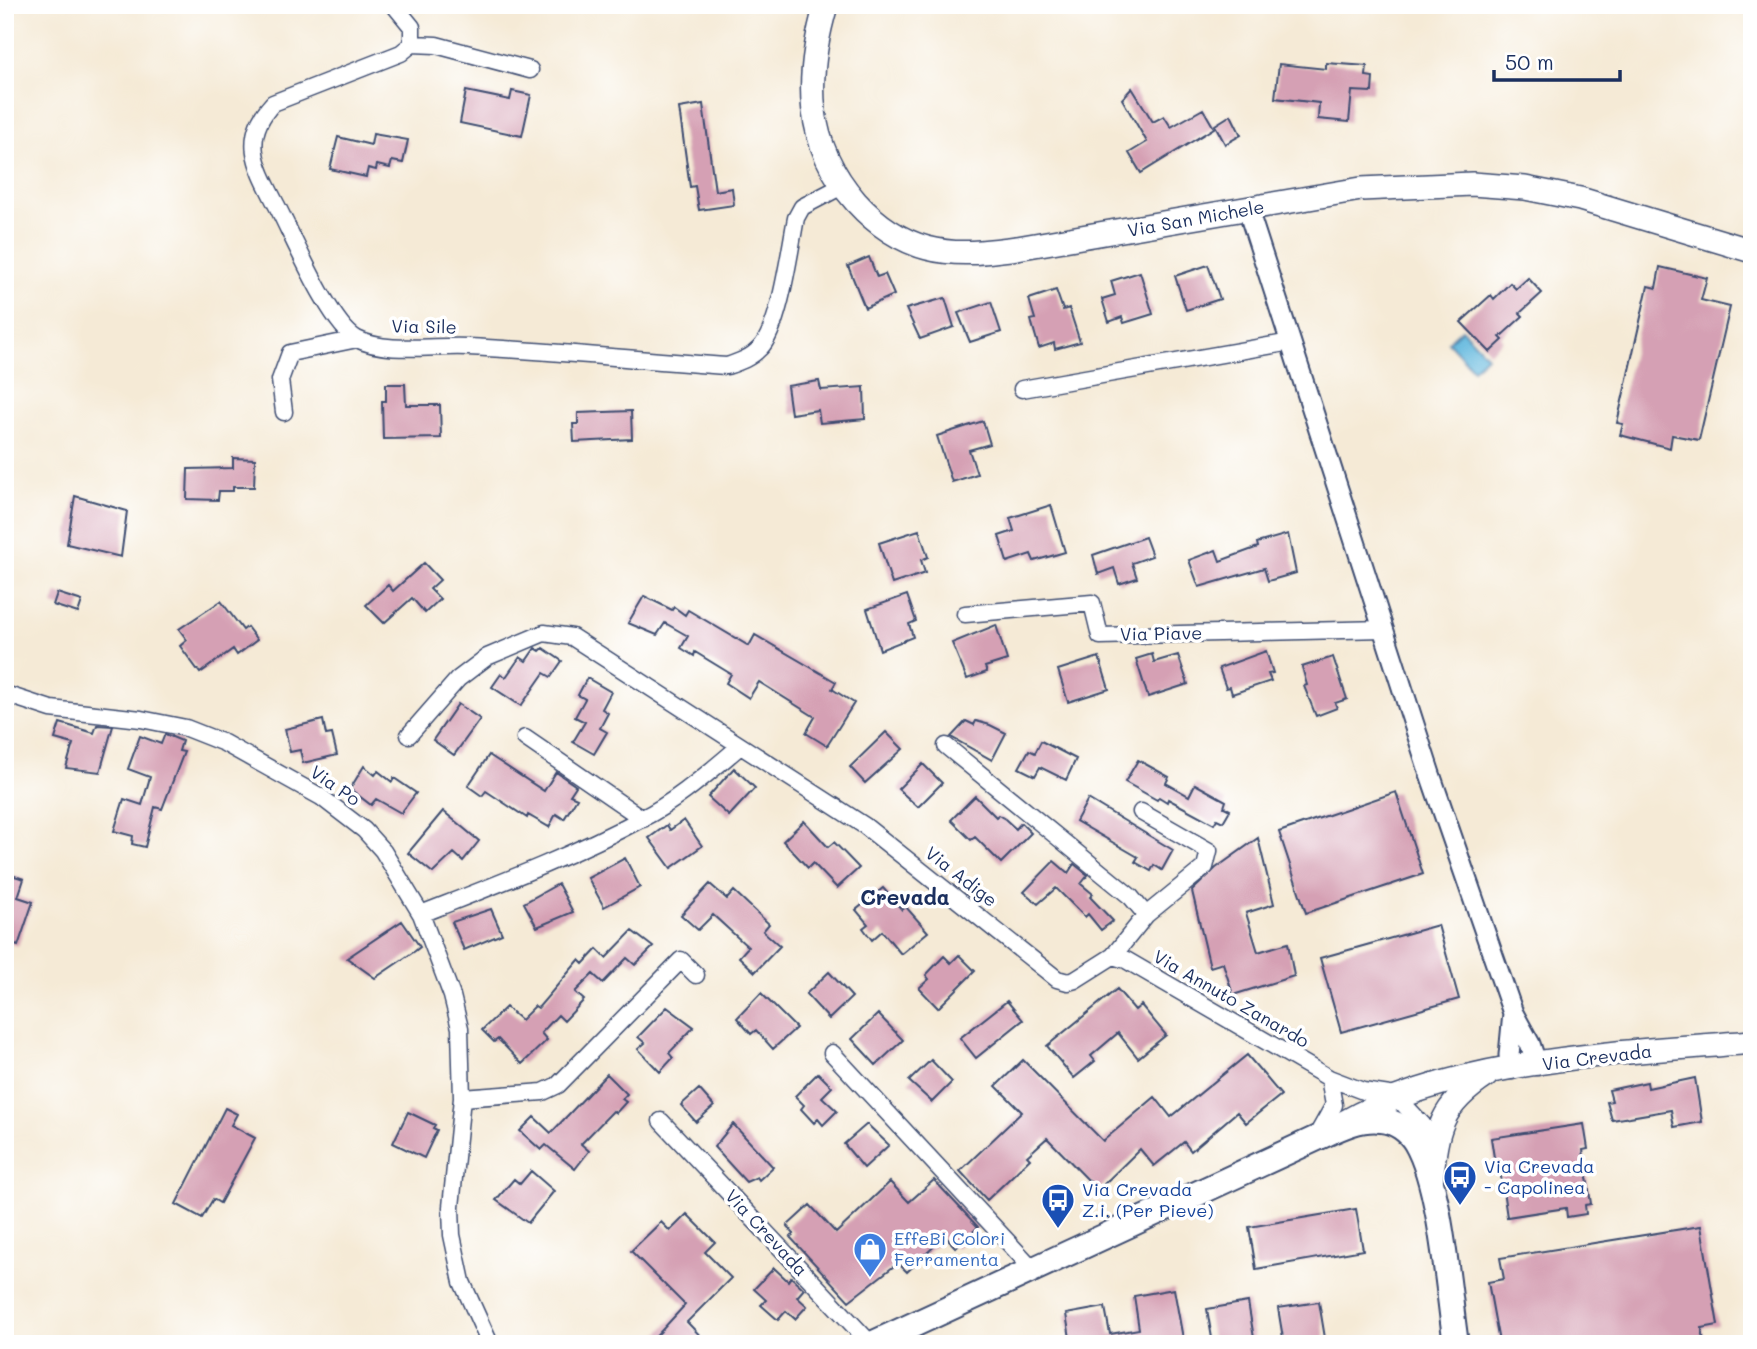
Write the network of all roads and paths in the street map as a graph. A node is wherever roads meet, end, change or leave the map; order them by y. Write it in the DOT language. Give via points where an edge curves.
graph roads {
  1 [pos="394,5"];
  2 [pos="826,5"];
  3 [pos="412,44"];
  4 [pos="530,70"];
  5 [pos="842,186"];
  6 [pos="1248,210"];
  7 [pos="1752,251"];
  8 [pos="357,339"];
  9 [pos="1291,342"];
  10 [pos="1022,389"];
  11 [pos="284,412"];
  12 [pos="965,614"];
  13 [pos="1384,629"];
  14 [pos="5,694"];
  15 [pos="409,735"];
  16 [pos="525,738"];
  17 [pos="946,746"];
  18 [pos="739,747"];
  19 [pos="1141,812"];
  20 [pos="643,819"];
  21 [pos="421,914"];
  22 [pos="1146,915"];
  23 [pos="1113,956"];
  24 [pos="696,975"];
  25 [pos="1513,1013"];
  26 [pos="1752,1042"];
  27 [pos="832,1053"];
  28 [pos="1537,1065"];
  29 [pos="1512,1069"];
  30 [pos="1488,1074"];
  31 [pos="1329,1079"];
  32 [pos="1396,1096"];
  33 [pos="462,1098"];
  34 [pos="661,1121"];
  35 [pos="1315,1139"];
  36 [pos="1431,1183"];
  37 [pos="1033,1269"];
  38 [pos="490,1344"];
  39 [pos="872,1344"];
  40 [pos="1456,1344"];
  1 -- 3 [label="street" via="412,27"];
  2 -- 5 [label="main road, Via San Michele" via="814,44 812,84 824,157"];
  3 -- 4 [label="street" via="436,45"];
  3 -- 8 [label="street" via="401,53 273,103 260,117 254,135 261,173 335,318"];
  5 -- 6 [label="main road, Via San Michele" via="871,218 899,238 928,248 970,253"];
  5 -- 8 [label="street, Via Sile" via="802,207 772,329 761,347 745,360 727,366 465,346 378,345"];
  6 -- 7 [label="main road, Via San Michele" via="1361,189 1472,184 1525,188 1580,199"];
  6 -- 9 [label="street"];
  8 -- 11 [label="street" via="290,353 280,380"];
  9 -- 10 [label="street"];
  9 -- 13 [label="street"];
  12 -- 13 [label="street, Via Piave" via="1092,603 1100,636"];
  13 -- 25 [label="street"];
  14 -- 21 [label="street, Via Po" via="51,709 186,728 274,768 364,830 383,851"];
  15 -- 18 [label="street, Via Adige" via="458,679 487,657 544,633 572,637"];
  16 -- 20 [label="street"];
  17 -- 22 [label="street" via="1131,897"];
  18 -- 20 [label="street"];
  18 -- 23 [label="street, Via Adige" via="865,826 1062,982 1075,980"];
  19 -- 22 [label="street, Via Adige" via="1209,851 1205,867"];
  20 -- 21 [label="street" via="533,870"];
  21 -- 33 [label="street, Via Po" via="460,1028"];
  22 -- 23 [label="street, Via Adige"];
  23 -- 31 [label="street, Via Annuto Zanardo"];
  24 -- 33 [label="street" via="681,960 558,1085 543,1092"];
  25 -- 28 [label="street"];
  25 -- 29 [label="street"];
  26 -- 28 [label="main road, Via Crevada"];
  27 -- 37 [label="street"];
  28 -- 29 [label="main road, Via Crevada"];
  29 -- 30 [label="main road, Via Crevada"];
  30 -- 32 [label="main road, Via Crevada"];
  30 -- 36 [label="main road, Via Crevada" via="1462,1091 1443,1116"];
  31 -- 32 [label="street, Via Annuto Zanardo"];
  31 -- 35 [label="street" via="1334,1105"];
  32 -- 35 [label="main road, Via Crevada"];
  32 -- 36 [label="street, Via Crevada" via="1423,1125"];
  33 -- 38 [label="street, Via Po" via="452,1235 462,1282"];
  34 -- 39 [label="street, Via Crevada"];
  35 -- 36 [label="main road, Via Crevada" via="1367,1120 1394,1123 1416,1143"];
  35 -- 37 [label="main road, Via Crevada"];
  36 -- 40 [label="main road, Via Crevada"];
  37 -- 39 [label="main road, Via Crevada"];
}
